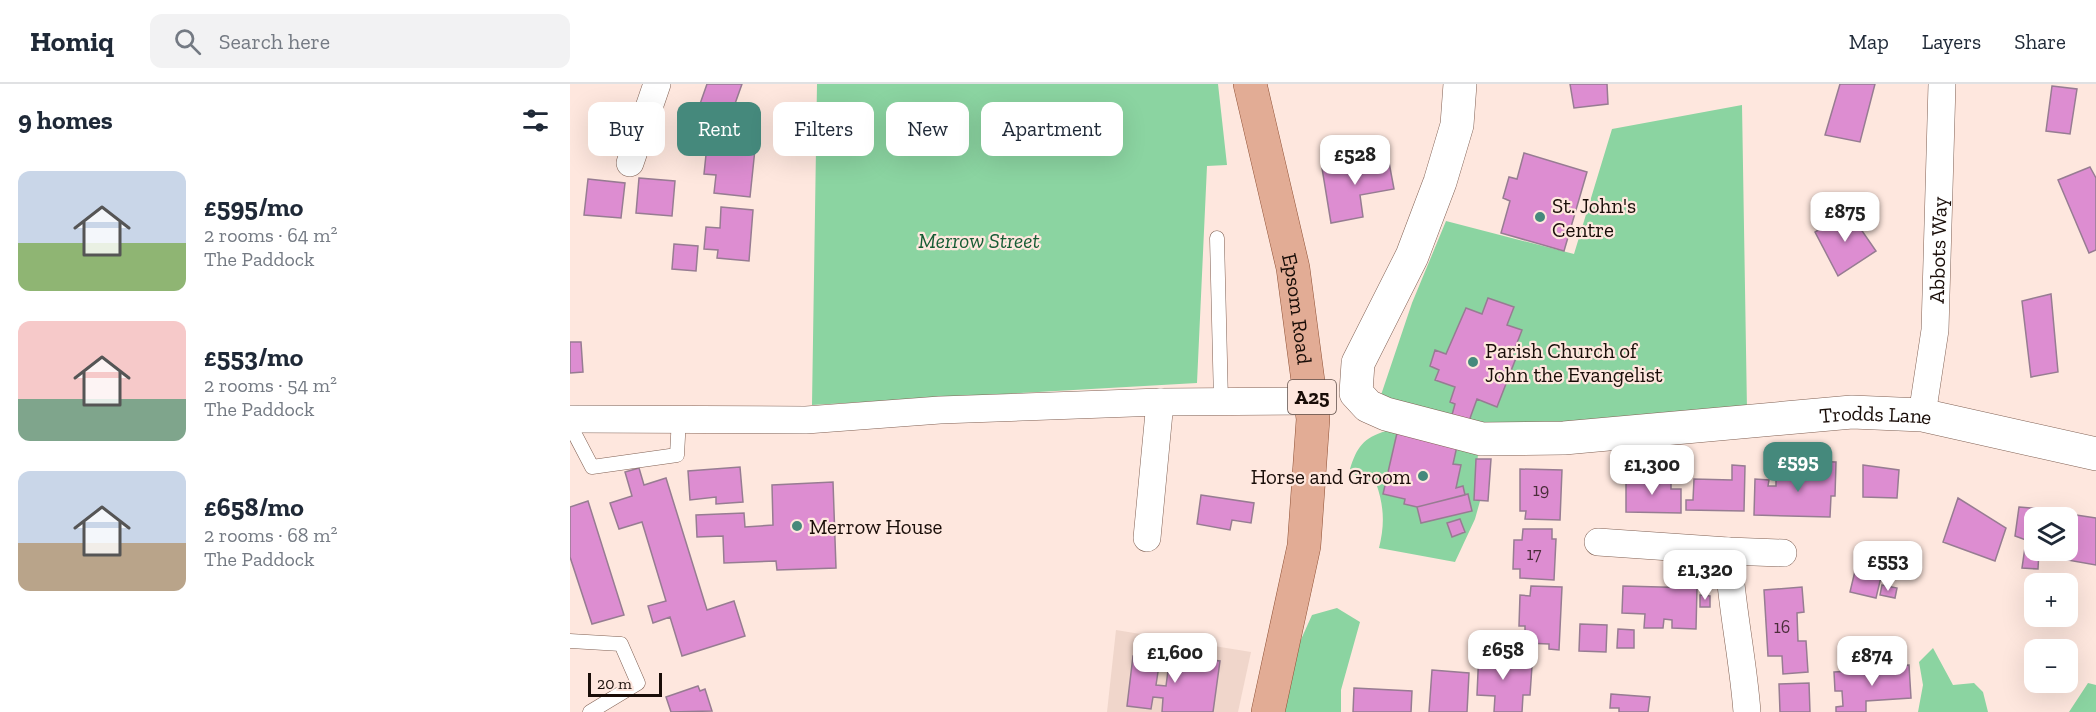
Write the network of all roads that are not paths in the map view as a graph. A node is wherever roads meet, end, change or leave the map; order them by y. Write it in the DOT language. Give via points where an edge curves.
graph roads {
  1 [pos="1250,84"];
  2 [pos="1460,84"];
  3 [pos="1942,84"];
  4 [pos="654,91"];
  5 [pos="630,163"];
  6 [pos="1217,238"];
  7 [pos="1221,401"];
  8 [pos="1312,401"];
  9 [pos="1160,402"];
  10 [pos="1923,415"];
  11 [pos="680,418"];
  12 [pos="570,419"];
  13 [pos="570,425"];
  14 [pos="2096,454"];
  15 [pos="1147,538"];
  16 [pos="1598,542"];
  17 [pos="1728,550"];
  18 [pos="1783,553"];
  19 [pos="570,641"];
  20 [pos="590,712"];
  21 [pos="1268,712"];
  22 [pos="1747,712"];
  1 -- 8 [label="main road, Epsom Road / A25" via="1293,268"];
  2 -- 10 [label="street, Trodds Lane" via="1457,125 1440,182 1412,256 1358,363 1356,393 1368,406 1482,439 1564,438 1852,412"];
  3 -- 10 [label="street, Abbots Way" via="1935,330"];
  4 -- 5 [label="street"];
  6 -- 7 [label="lane"];
  7 -- 8 [label="street"];
  7 -- 9 [label="street"];
  8 -- 21 [label="main road, Epsom Road / A25" via="1304,546"];
  9 -- 11 [label="street" via="940,410 806,420"];
  9 -- 15 [label="street"];
  10 -- 14 [label="street, Trodds Lane"];
  11 -- 12 [label="street"];
  11 -- 13 [label="lane" via="677,455 592,467"];
  16 -- 17 [label="street"];
  17 -- 18 [label="street"];
  17 -- 22 [label="street"];
  19 -- 20 [label="lane" via="621,644 638,683"];
}
